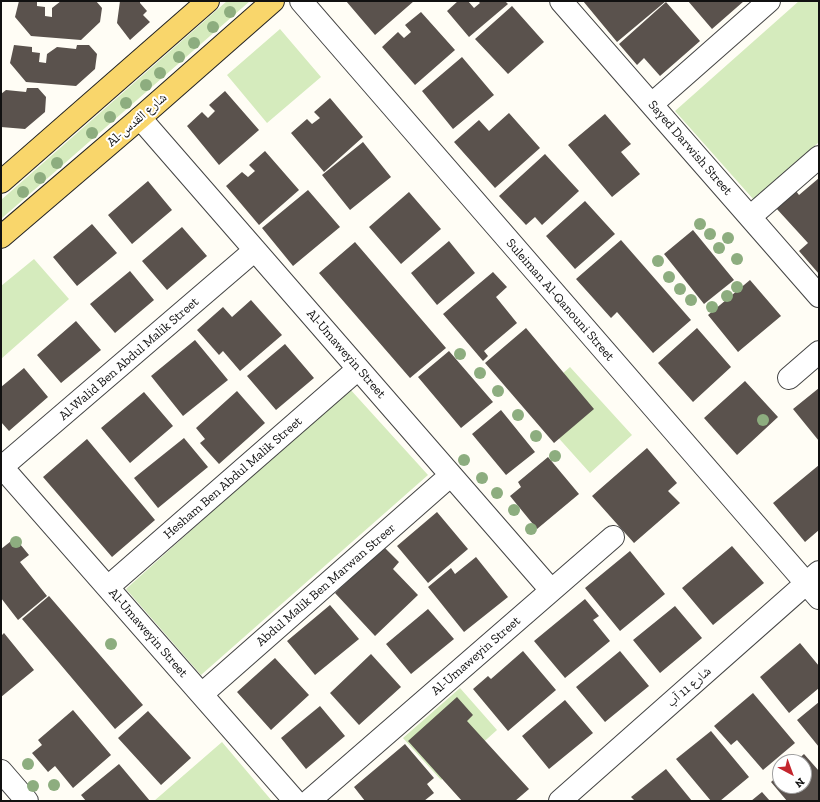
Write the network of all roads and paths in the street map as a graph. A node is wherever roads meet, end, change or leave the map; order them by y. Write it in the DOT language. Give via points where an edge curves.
graph roads {
  1 [pos="208,1"];
  2 [pos="273,1"];
  3 [pos="301,1"];
  4 [pos="562,1"];
  5 [pos="769,1"];
  6 [pos="652,104"];
  7 [pos="140,118"];
  8 [pos="819,157"];
  9 [pos="1,182"];
  10 [pos="750,217"];
  11 [pos="1,237"];
  12 [pos="255,250"];
  13 [pos="819,296"];
  14 [pos="819,352"];
  15 [pos="358,369"];
  16 [pos="789,378"];
  17 [pos="2,466"];
  18 [pos="451,475"];
  19 [pos="613,538"];
  20 [pos="815,585"];
  21 [pos="108,587"];
  22 [pos="552,590"];
  23 [pos="202,694"];
  24 [pos="1,772"];
  25 [pos="27,801"];
  26 [pos="295,801"];
  27 [pos="309,801"];
  28 [pos="560,801"];
  1 -- 9 [label="main road"];
  2 -- 7 [label="main road, Al-شارع القدس"];
  3 -- 20 [label="street, Suleiman Al-Qanouni Street"];
  4 -- 6 [label="street, Sayed Darwish Street"];
  5 -- 6 [label="street"];
  6 -- 10 [label="street, Sayed Darwish Street"];
  7 -- 11 [label="main road, Al-شارع القدس"];
  7 -- 12 [label="street, Al-Umaweyin Street"];
  8 -- 10 [label="street"];
  10 -- 13 [label="street, Sayed Darwish Street"];
  12 -- 15 [label="street, Al-Umaweyin Street"];
  12 -- 17 [label="street, Al-Walid Ben Abdul Malik Street"];
  14 -- 16 [label="street"];
  15 -- 18 [label="street, Al-Umaweyin Street"];
  15 -- 21 [label="street, Hesham Ben Abdul Malik Street"];
  17 -- 21 [label="street, Al-Umaweyin Street"];
  18 -- 22 [label="street, Al-Umaweyin Street"];
  18 -- 23 [label="street, Abdul Malik Ben Marwan Streer"];
  19 -- 22 [label="street, Al-Umaweyin Street"];
  20 -- 28 [label="street, شارع 11 آب"];
  21 -- 23 [label="street, Al-Umaweyin Street"];
  22 -- 27 [label="street, Al-Umaweyin Street"];
  23 -- 26 [label="street, Al-Umaweyin Street"];
  24 -- 25 [label="street"];
}
